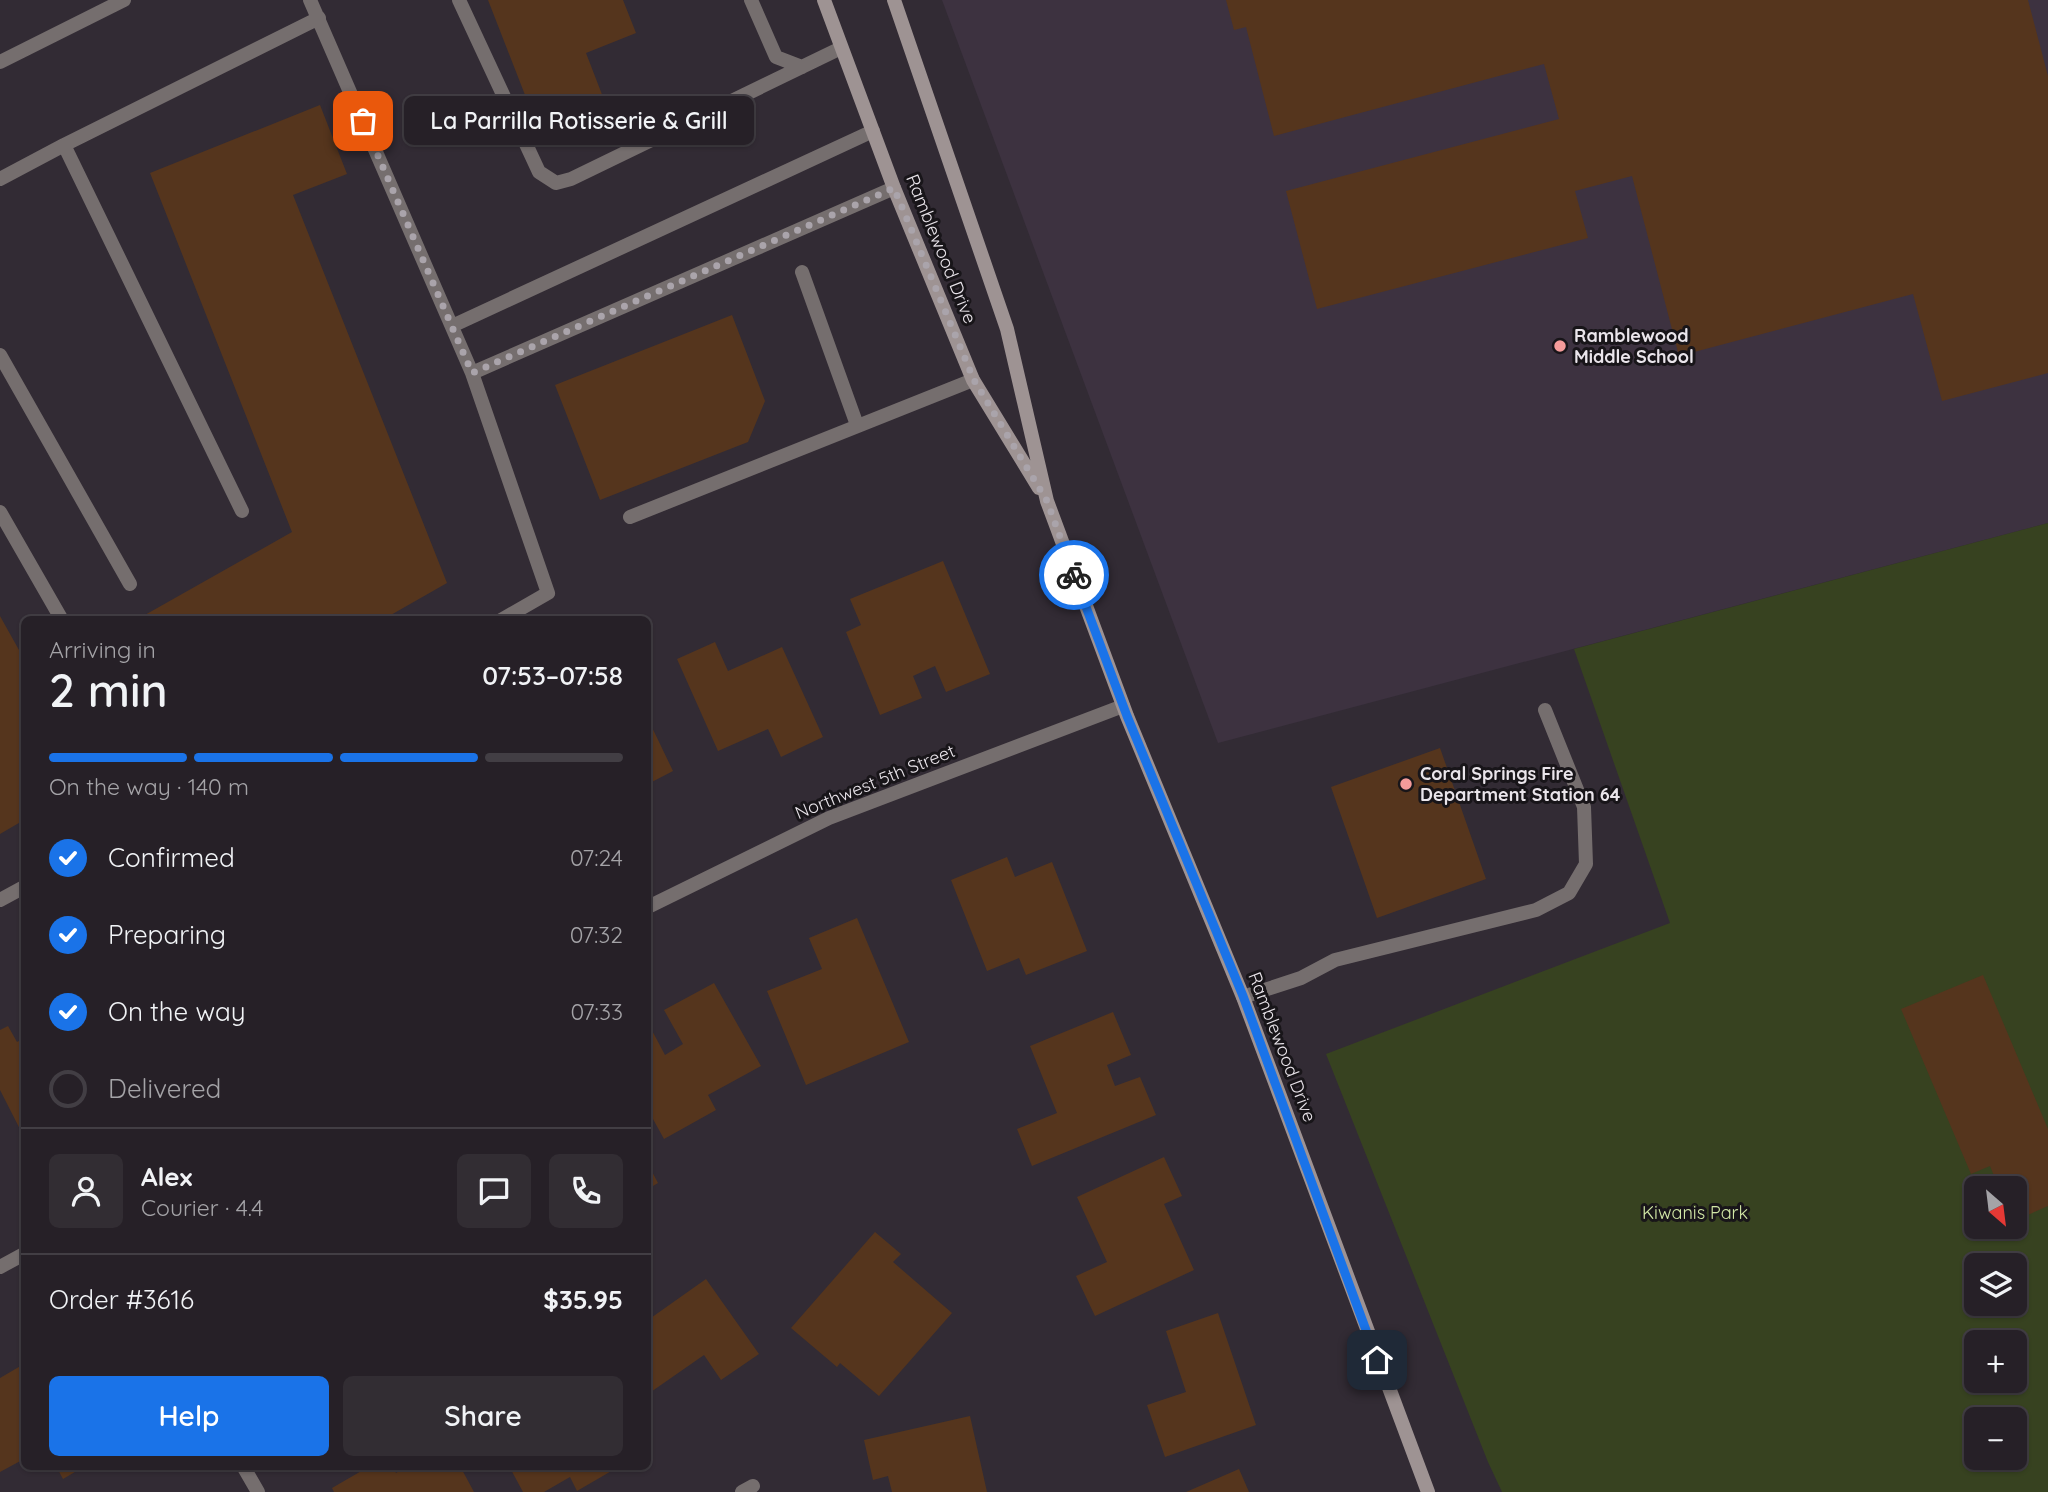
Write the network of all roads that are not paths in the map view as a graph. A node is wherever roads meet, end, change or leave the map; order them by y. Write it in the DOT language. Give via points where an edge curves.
graph roads {
  1 [pos="124,0"];
  2 [pos="310,0"];
  3 [pos="459,0"];
  4 [pos="751,0"];
  5 [pos="824,0"];
  6 [pos="894,0"];
  7 [pos="319,18"];
  8 [pos="841,48"];
  9 [pos="0,62"];
  10 [pos="802,67"];
  11 [pos="873,131"];
  12 [pos="64,145"];
  13 [pos="0,179"];
  14 [pos="894,188"];
  15 [pos="802,272"];
  16 [pos="452,326"];
  17 [pos="0,355"];
  18 [pos="472,373"];
  19 [pos="974,380"];
  20 [pos="857,425"];
  21 [pos="1047,501"];
  22 [pos="242,511"];
  23 [pos="0,512"];
  24 [pos="630,517"];
  25 [pos="130,584"];
  26 [pos="60,616"];
  27 [pos="508,616"];
  28 [pos="1123,706"];
  29 [pos="1545,709"];
  30 [pos="21,889"];
  31 [pos="0,900"];
  32 [pos="651,907"];
  33 [pos="1243,996"];
  34 [pos="21,1256"];
  35 [pos="0,1267"];
  36 [pos="245,1470"];
  37 [pos="258,1492"];
  38 [pos="1428,1492"];
  1 -- 9 [label="street"];
  2 -- 7 [label="street"];
  3 -- 10 [label="street" via="538,172 556,183"];
  4 -- 10 [label="street" via="776,57"];
  5 -- 8 [label="street, Ramblewood Drive"];
  6 -- 21 [label="street, Ramblewood Drive" via="1007,329"];
  7 -- 12 [label="street"];
  7 -- 16 [label="street"];
  8 -- 10 [label="street"];
  8 -- 11 [label="street, Ramblewood Drive"];
  11 -- 14 [label="street, Ramblewood Drive"];
  11 -- 16 [label="street"];
  12 -- 13 [label="street"];
  12 -- 22 [label="street"];
  14 -- 18 [label="street"];
  14 -- 19 [label="street, Ramblewood Drive"];
  15 -- 20 [label="street"];
  16 -- 18 [label="street"];
  17 -- 25 [label="street"];
  18 -- 27 [label="street" via="548,593"];
  19 -- 20 [label="street"];
  19 -- 21 [label="street, Ramblewood Drive"];
  20 -- 24 [label="street"];
  21 -- 28 [label="street, Ramblewood Drive"];
  23 -- 26 [label="street"];
  28 -- 32 [label="street, Northwest 5th Street" via="829,818"];
  28 -- 33 [label="street, Ramblewood Drive"];
  29 -- 33 [label="street" via="1584,807 1586,864 1569,893 1536,910 1335,960 1301,978"];
  30 -- 31 [label="street"];
  33 -- 38 [label="street, Ramblewood Drive"];
  34 -- 35 [label="street"];
  36 -- 37 [label="street"];
}
